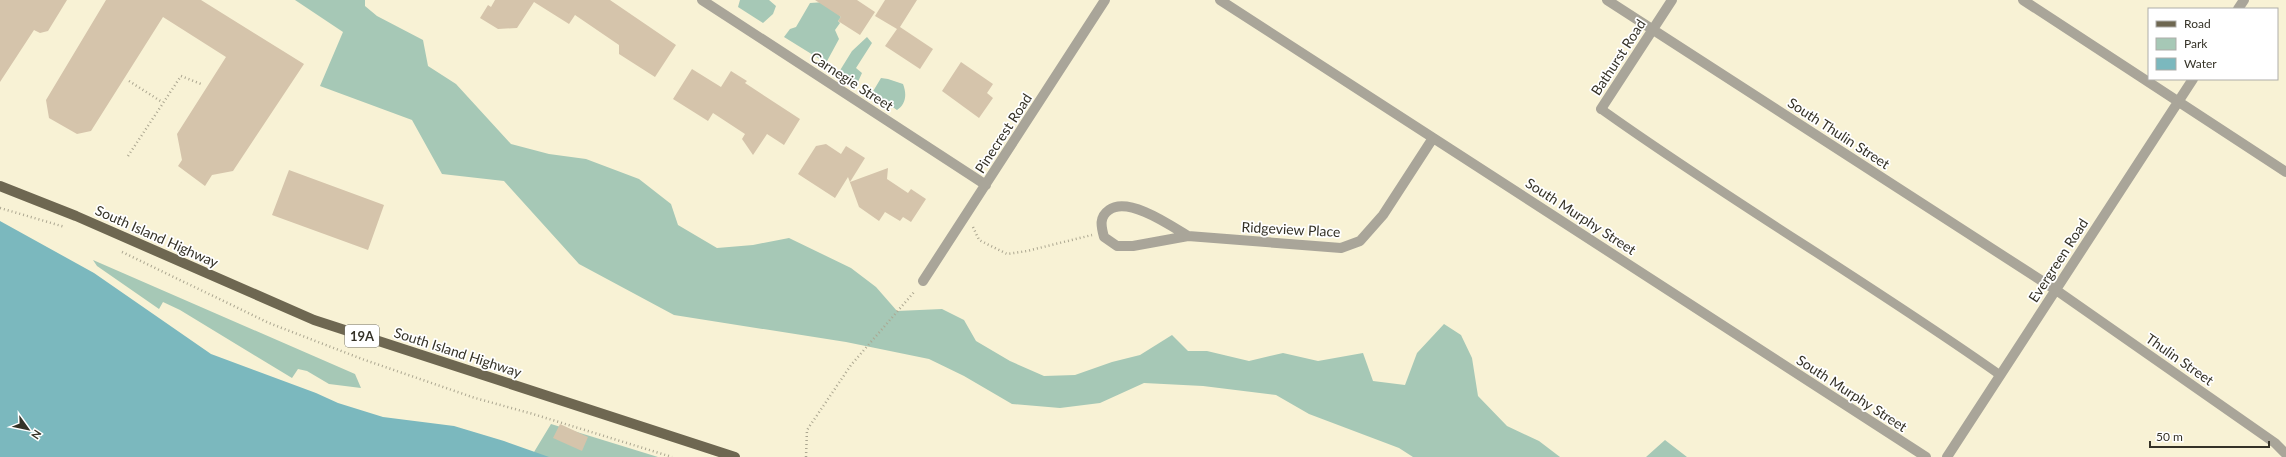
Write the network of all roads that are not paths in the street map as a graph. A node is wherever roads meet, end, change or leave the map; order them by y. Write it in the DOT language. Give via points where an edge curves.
graph roads {
  1 [pos="702,0"];
  2 [pos="1105,0"];
  3 [pos="1220,0"];
  4 [pos="1607,0"];
  5 [pos="1672,0"];
  6 [pos="2023,0"];
  7 [pos="1653,29"];
  8 [pos="2192,80"];
  9 [pos="2179,100"];
  10 [pos="1601,110"];
  11 [pos="1433,138"];
  12 [pos="2286,172"];
  13 [pos="986,185"];
  14 [pos="0,186"];
  15 [pos="1188,236"];
  16 [pos="923,281"];
  17 [pos="2056,290"];
  18 [pos="2000,375"];
  19 [pos="2286,454"];
  20 [pos="735,457"];
  21 [pos="1926,457"];
  22 [pos="1947,457"];
  1 -- 13 [label="street, Carnegie Street"];
  2 -- 13 [label="street, Pinecrest Road"];
  3 -- 11 [label="street, South Murphy Street"];
  4 -- 7 [label="street, South Thulin Street"];
  5 -- 7 [label="street, Bathurst Road"];
  6 -- 9 [label="street"];
  7 -- 10 [label="street, Bathurst Road"];
  7 -- 17 [label="street, South Thulin Street"];
  8 -- 9 [label="street, Evergreen Road"];
  9 -- 12 [label="street"];
  9 -- 17 [label="street, Evergreen Road"];
  10 -- 18 [label="lane" via="1718,189 1837,264"];
  11 -- 15 [label="street, Ridgeview Place" via="1383,215 1360,241 1341,248"];
  11 -- 21 [label="street, South Murphy Street"];
  13 -- 16 [label="street, Pinecrest Road"];
  14 -- 20 [label="main road, South Island Highway / 19A" via="76,216 314,320"];
  15 -- 15 [label="street, Ridgeview Place" via="1128,205 1115,206 1104,213 1100,224 1104,237 1118,246 1133,246"];
  17 -- 18 [label="street, Evergreen Road"];
  17 -- 19 [label="street, Thulin Street" via="2275,443"];
  18 -- 22 [label="street, Evergreen Road"];
}
